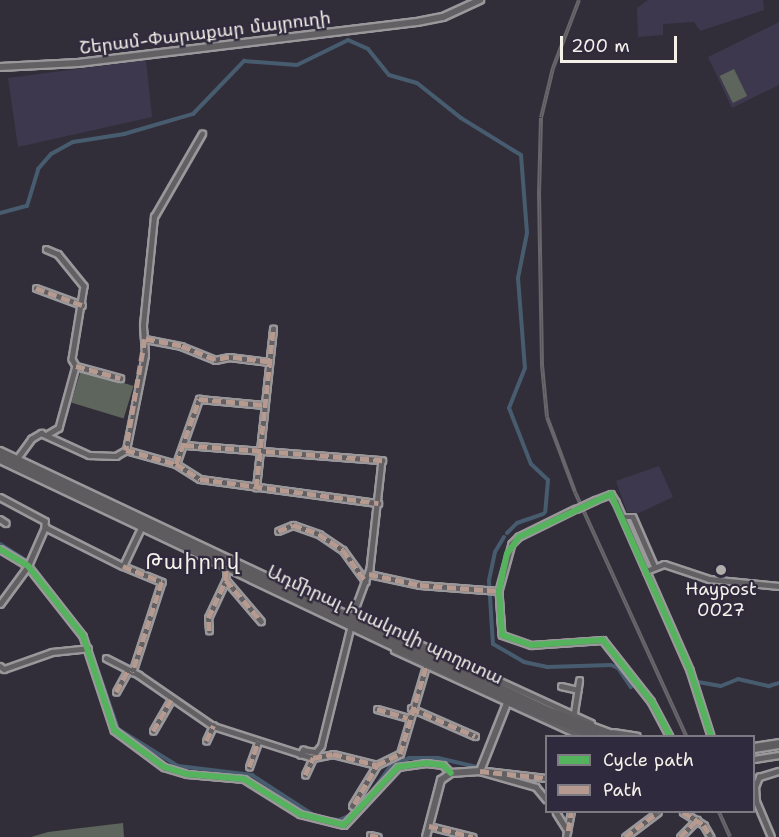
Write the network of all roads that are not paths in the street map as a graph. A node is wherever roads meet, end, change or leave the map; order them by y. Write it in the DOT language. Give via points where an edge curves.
graph roads {
  1 [pos="480,0"];
  2 [pos="0,67"];
  3 [pos="202,134"];
  4 [pos="46,249"];
  5 [pos="36,288"];
  6 [pos="82,305"];
  7 [pos="273,330"];
  8 [pos="145,339"];
  9 [pos="269,362"];
  10 [pos="76,366"];
  11 [pos="120,378"];
  12 [pos="264,405"];
  13 [pos="49,435"];
  14 [pos="185,445"];
  15 [pos="126,450"];
  16 [pos="260,451"];
  17 [pos="0,459"];
  18 [pos="16,460"];
  19 [pos="176,464"];
  20 [pos="256,488"];
  21 [pos="0,497"];
  22 [pos="378,503"];
  23 [pos="623,518"];
  24 [pos="0,519"];
  25 [pos="6,523"];
  26 [pos="142,526"];
  27 [pos="45,527"];
  28 [pos="278,531"];
  29 [pos="0,549"];
  30 [pos="654,565"];
  31 [pos="28,566"];
  32 [pos="123,566"];
  33 [pos="226,566"];
  34 [pos="646,571"];
  35 [pos="369,574"];
  36 [pos="226,580"];
  37 [pos="366,582"];
  38 [pos="779,586"];
  39 [pos="499,591"];
  40 [pos="0,604"];
  41 [pos="261,621"];
  42 [pos="355,623"];
  43 [pos="209,631"];
  44 [pos="88,648"];
  45 [pos="106,658"];
  46 [pos="426,666"];
  47 [pos="2,668"];
  48 [pos="130,671"];
  49 [pos="579,680"];
  50 [pos="561,686"];
  51 [pos="578,690"];
  52 [pos="116,692"];
  53 [pos="510,697"];
  54 [pos="171,700"];
  55 [pos="411,708"];
  56 [pos="377,709"];
  57 [pos="408,718"];
  58 [pos="573,719"];
  59 [pos="213,726"];
  60 [pos="153,731"];
  61 [pos="579,735"];
  62 [pos="594,735"];
  63 [pos="613,735"];
  64 [pos="631,735"];
  65 [pos="669,735"];
  66 [pos="711,735"];
  67 [pos="475,736"];
  68 [pos="206,741"];
  69 [pos="258,742"];
  70 [pos="779,742"];
  71 [pos="755,746"];
  72 [pos="779,750"];
  73 [pos="755,753"];
  74 [pos="300,754"];
  75 [pos="779,755"];
  76 [pos="313,759"];
  77 [pos="755,759"];
  78 [pos="377,765"];
  79 [pos="249,767"];
  80 [pos="480,771"];
  81 [pos="779,771"];
  82 [pos="451,773"];
  83 [pos="305,775"];
  84 [pos="545,778"];
  85 [pos="545,798"];
  86 [pos="352,806"];
  87 [pos="556,813"];
  88 [pos="571,813"];
  89 [pos="657,813"];
  90 [pos="685,813"];
  91 [pos="698,820"];
  92 [pos="429,826"];
  93 [pos="567,834"];
  94 [pos="370,835"];
  95 [pos="378,837"];
  96 [pos="426,837"];
  97 [pos="473,837"];
  98 [pos="625,837"];
  99 [pos="680,837"];
  100 [pos="711,837"];
  101 [pos="771,837"];
  1 -- 2 [label="street, Շերամ-Փարաքար մայրուղի" via="443,17 406,24 78,63"];
  3 -- 8 [label="street" via="154,217"];
  4 -- 6 [label="street" via="58,254 84,286"];
  5 -- 6 [label="street"];
  6 -- 10 [label="street" via="72,359"];
  7 -- 9 [label="street"];
  8 -- 9 [label="street" via="181,346 215,360 229,357"];
  8 -- 15 [label="street"];
  9 -- 12 [label="street"];
  10 -- 11 [label="street"];
  10 -- 13 [label="street" via="59,428"];
  12 -- 14 [label="street" via="198,399"];
  12 -- 16 [label="street"];
  13 -- 15 [label="street" via="89,455 116,456"];
  13 -- 18 [label="street" via="36,434"];
  14 -- 16 [label="street"];
  14 -- 19 [label="street"];
  15 -- 19 [label="street"];
  16 -- 20 [label="street"];
  16 -- 22 [label="street" via="382,460"];
  17 -- 18 [label="highway, Ադմիրալ Իսակովի պողոտա"];
  17 -- 26 [label="highway, Ադմիրալ Իսակովի պողոտա"];
  18 -- 42 [label="highway, Ադմիրալ Իսակովի պողոտա"];
  19 -- 20 [label="street" via="200,478"];
  20 -- 22 [label="street"];
  21 -- 27 [label="street" via="45,521"];
  22 -- 35 [label="street"];
  23 -- 30 [label="street" via="633,517"];
  23 -- 34 [label="street"];
  23 -- 39 [label="street, bridge" via="610,494 515,541"];
  24 -- 25 [label="street"];
  26 -- 32 [label="street"];
  26 -- 33 [label="highway, Ադմիրալ Իսակովի պողոտա"];
  27 -- 31 [label="street"];
  27 -- 32 [label="street"];
  28 -- 37 [label="street" via="293,525 319,534 343,550"];
  29 -- 31 [label="street"];
  30 -- 34 [label="street"];
  30 -- 38 [label="street" via="664,564 709,579"];
  31 -- 40 [label="street"];
  31 -- 44 [label="street" via="83,636"];
  32 -- 48 [label="street" via="162,582"];
  33 -- 36 [label="street"];
  33 -- 42 [label="highway, Ադմիրալ Իսակովի պողոտա"];
  34 -- 66 [label="street" via="690,670"];
  35 -- 37 [label="street"];
  35 -- 39 [label="street" via="420,585"];
  36 -- 41 [label="street"];
  36 -- 43 [label="street" via="208,618"];
  37 -- 42 [label="street"];
  39 -- 65 [label="street" via="505,638 531,645 603,640 651,701"];
  42 -- 46 [label="street" via="360,634"];
  42 -- 53 [label="highway, Ադմիրալ Իսակովի պողոտա"];
  42 -- 74 [label="street" via="321,746 316,752 303,750"];
  44 -- 47 [label="street" via="52,652"];
  44 -- 82 [label="street" via="114,730 123,740 164,767 253,782 309,817 344,825 398,766 443,765"];
  45 -- 48 [label="street"];
  46 -- 53 [label="street"];
  46 -- 55 [label="street"];
  48 -- 52 [label="street"];
  48 -- 54 [label="street"];
  49 -- 51 [label="street"];
  50 -- 51 [label="street"];
  51 -- 58 [label="street"];
  53 -- 58 [label="highway, Ադմիրալ Իսակովի պողոտա"];
  53 -- 61 [label="street"];
  53 -- 62 [label="highway, Ադմիրալ Իսակովի պողոտա"];
  53 -- 80 [label="street"];
  54 -- 59 [label="street"];
  54 -- 60 [label="street"];
  55 -- 57 [label="street"];
  55 -- 67 [label="street"];
  56 -- 57 [label="street"];
  57 -- 78 [label="street" via="400,754"];
  58 -- 63 [label="highway, Ադմիրալ Իսակովի պողոտա"];
  58 -- 64 [label="street"];
  59 -- 68 [label="street"];
  59 -- 69 [label="street"];
  69 -- 74 [label="street"];
  69 -- 79 [label="street"];
  70 -- 71 [label="highway"];
  72 -- 73 [label="highway"];
  74 -- 76 [label="street"];
  75 -- 77 [label="street"];
  76 -- 78 [label="street" via="333,753"];
  76 -- 83 [label="street"];
  78 -- 86 [label="street"];
  80 -- 82 [label="street"];
  80 -- 84 [label="street"];
  80 -- 85 [label="street" via="536,787"];
  81 -- 101 [label="street" via="759,777 756,801"];
  82 -- 92 [label="street" via="438,786"];
  87 -- 93 [label="street"];
  88 -- 93 [label="street"];
  89 -- 98 [label="street"];
  90 -- 91 [label="street"];
  91 -- 99 [label="street"];
  91 -- 100 [label="street"];
  92 -- 96 [label="street"];
  92 -- 97 [label="street"];
  94 -- 95 [label="street"];
}
